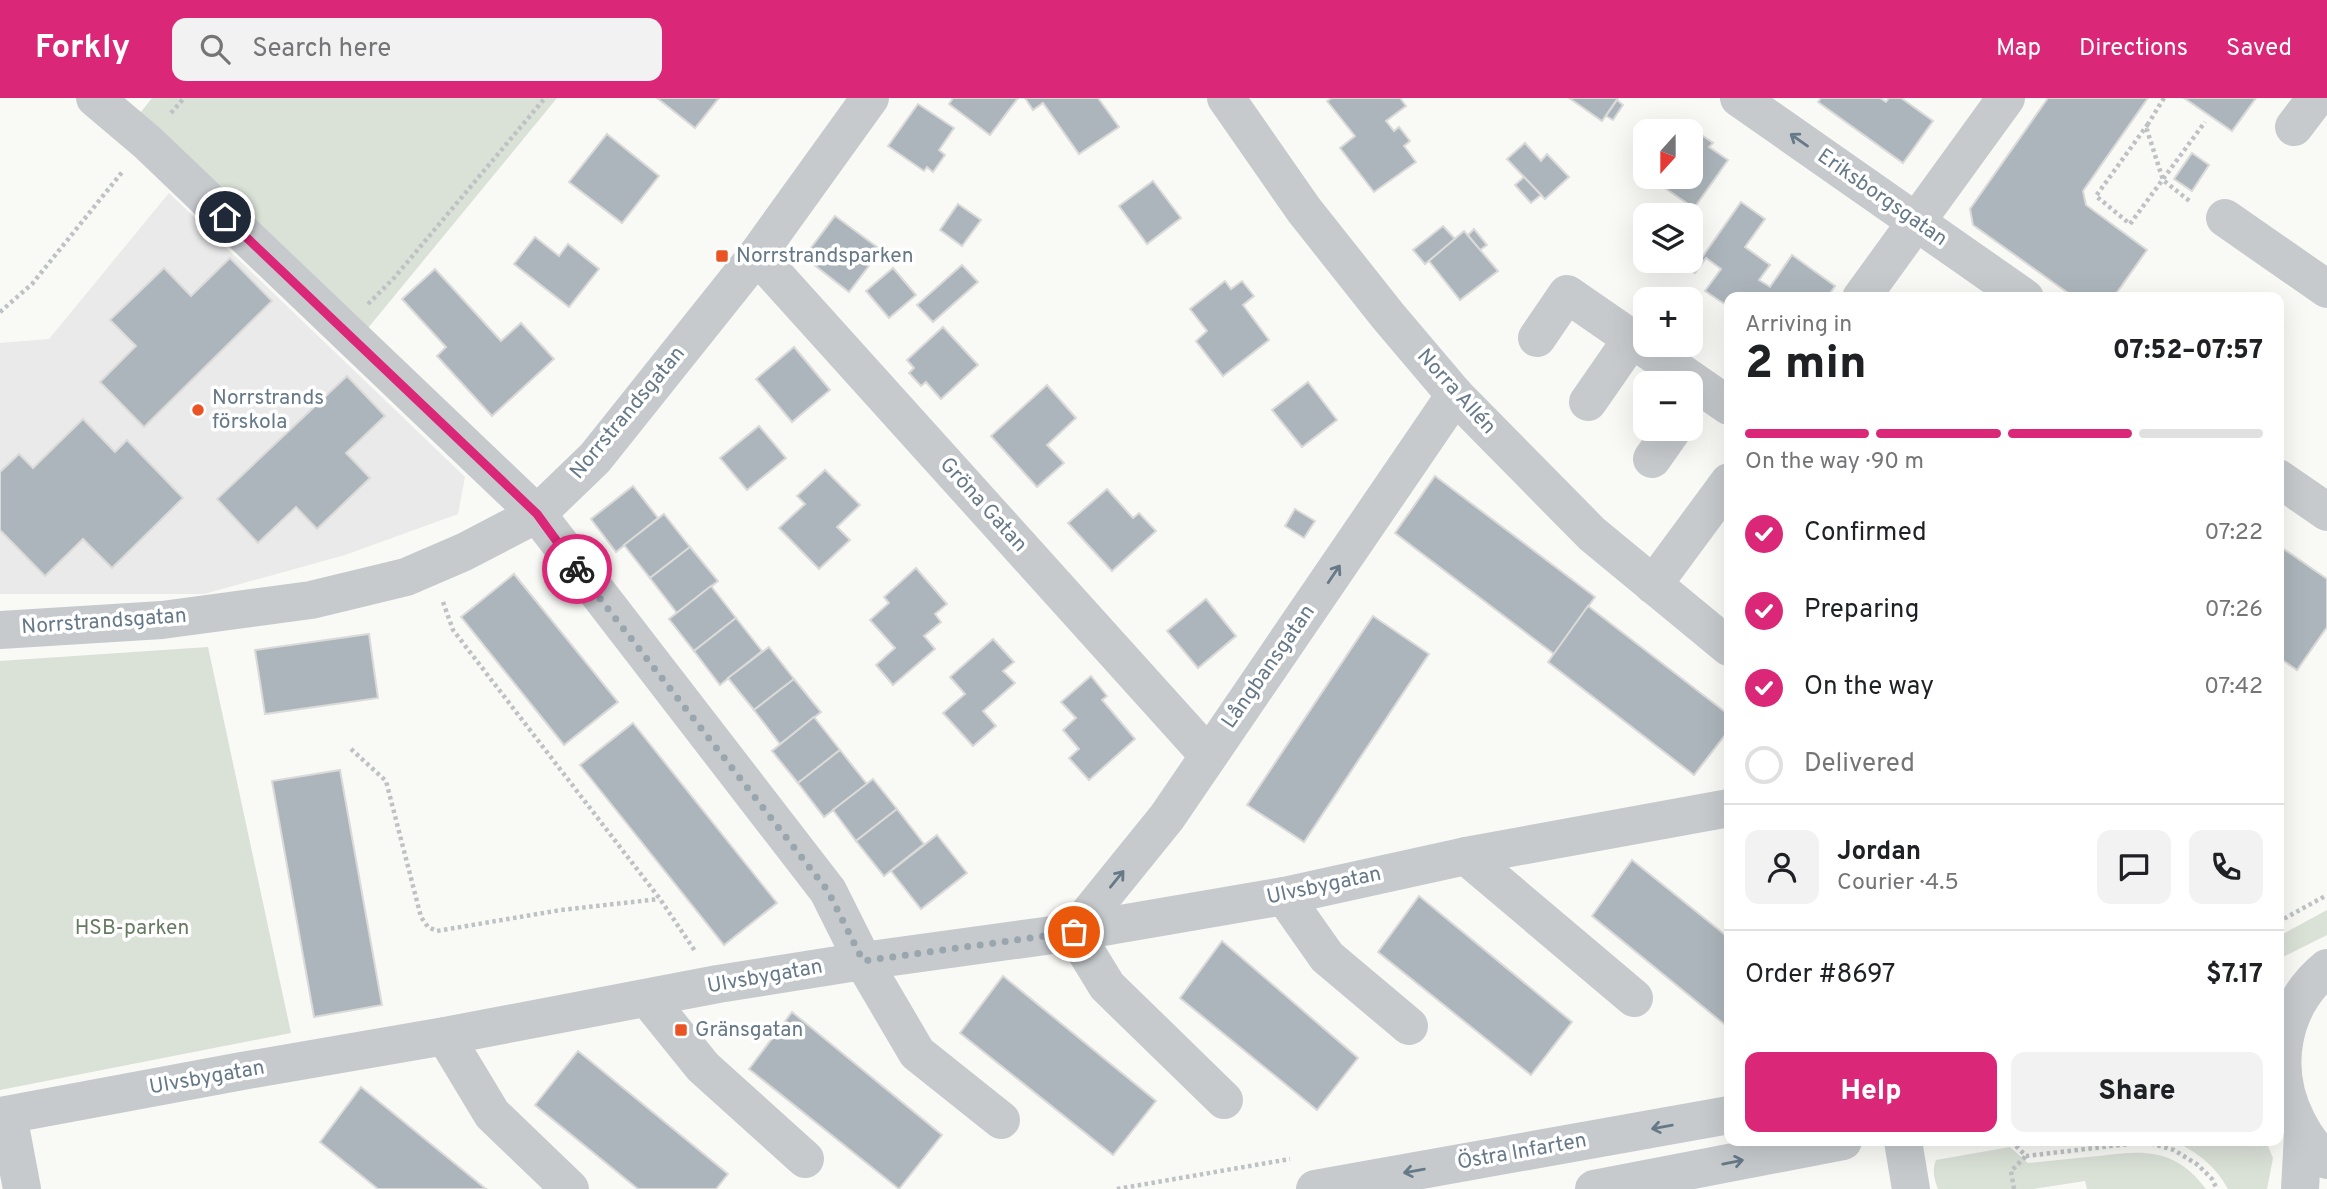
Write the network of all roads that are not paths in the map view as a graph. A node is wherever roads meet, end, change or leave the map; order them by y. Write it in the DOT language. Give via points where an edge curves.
graph roads {
  1 [pos="95,98"];
  2 [pos="870,98"];
  3 [pos="1226,98"];
  4 [pos="1739,98"];
  5 [pos="2006,98"];
  6 [pos="2212,213"];
  7 [pos="1915,221"];
  8 [pos="757,255"];
  9 [pos="2327,289"];
  10 [pos="1865,292"];
  11 [pos="2016,292"];
  12 [pos="1537,338"];
  13 [pos="1631,340"];
  14 [pos="1455,395"];
  15 [pos="1707,399"];
  16 [pos="1588,402"];
  17 [pos="2284,482"];
  18 [pos="1724,489"];
  19 [pos="2327,512"];
  20 [pos="537,514"];
  21 [pos="1653,585"];
  22 [pos="0,630"];
  23 [pos="1724,643"];
  24 [pos="1208,755"];
  25 [pos="1724,809"];
  26 [pos="1466,856"];
  27 [pos="1284,896"];
  28 [pos="1074,932"];
  29 [pos="863,961"];
  30 [pos="2327,966"];
  31 [pos="2284,981"];
  32 [pos="1634,998"];
  33 [pos="648,999"];
  34 [pos="1409,1026"];
  35 [pos="445,1036"];
  36 [pos="2284,1040"];
  37 [pos="2284,1083"];
  38 [pos="1224,1100"];
  39 [pos="4,1116"];
  40 [pos="1724,1116"];
  41 [pos="1001,1120"];
  42 [pos="2299,1125"];
  43 [pos="1817,1146"];
  44 [pos="1904,1146"];
  45 [pos="805,1159"];
  46 [pos="1336,1187"];
  47 [pos="22,1189"];
  48 [pos="570,1189"];
  49 [pos="1594,1189"];
  50 [pos="1911,1189"];
  51 [pos="2300,1189"];
  1 -- 20 [label="street"];
  2 -- 8 [label="street, Norrstrandsgatan"];
  3 -- 14 [label="street, Norra Allén" via="1304,210"];
  7 -- 4 [label="street, Eriksborgsgatan, one-way"];
  5 -- 7 [label="street"];
  6 -- 9 [label="street"];
  7 -- 10 [label="street"];
  7 -- 11 [label="street, Eriksborgsgatan"];
  8 -- 20 [label="street, Norrstrandsgatan" via="595,458"];
  8 -- 24 [label="street, Gröna Gatan"];
  12 -- 13 [label="street" via="1567,294"];
  13 -- 15 [label="street"];
  13 -- 16 [label="street"];
  14 -- 21 [label="street, Norra Allén" via="1592,534"];
  24 -- 14 [label="street, Långbansgatan, one-way"];
  17 -- 19 [label="street"];
  18 -- 21 [label="street"];
  20 -- 22 [label="street, Norrstrandsgatan" via="406,577 311,600 162,620"];
  20 -- 29 [label="street" via="828,891"];
  21 -- 23 [label="street, Norra Allén"];
  28 -- 24 [label="street, Långbansgatan, one-way" via="1167,817"];
  25 -- 26 [label="street, Ulvsbygatan"];
  26 -- 27 [label="street, Ulvsbygatan"];
  26 -- 32 [label="street"];
  27 -- 28 [label="street, Ulvsbygatan"];
  27 -- 34 [label="street" via="1327,957"];
  28 -- 29 [label="street, Ulvsbygatan"];
  28 -- 38 [label="street" via="1107,986"];
  29 -- 33 [label="street, Ulvsbygatan"];
  29 -- 41 [label="street" via="917,1053"];
  30 -- 31 [label="street"];
  30 -- 36 [label="street" via="2300,998"];
  33 -- 35 [label="street, Ulvsbygatan"];
  33 -- 45 [label="street" via="703,1067"];
  35 -- 39 [label="street, Ulvsbygatan"];
  35 -- 48 [label="street" via="492,1114"];
  37 -- 42 [label="street"];
  39 -- 47 [label="street, Ulvsbygatan"];
  40 -- 46 [label="street, Östra Infarten, one-way"];
  42 -- 51 [label="street"];
  49 -- 43 [label="street, one-way"];
  44 -- 50 [label="street"];
}
